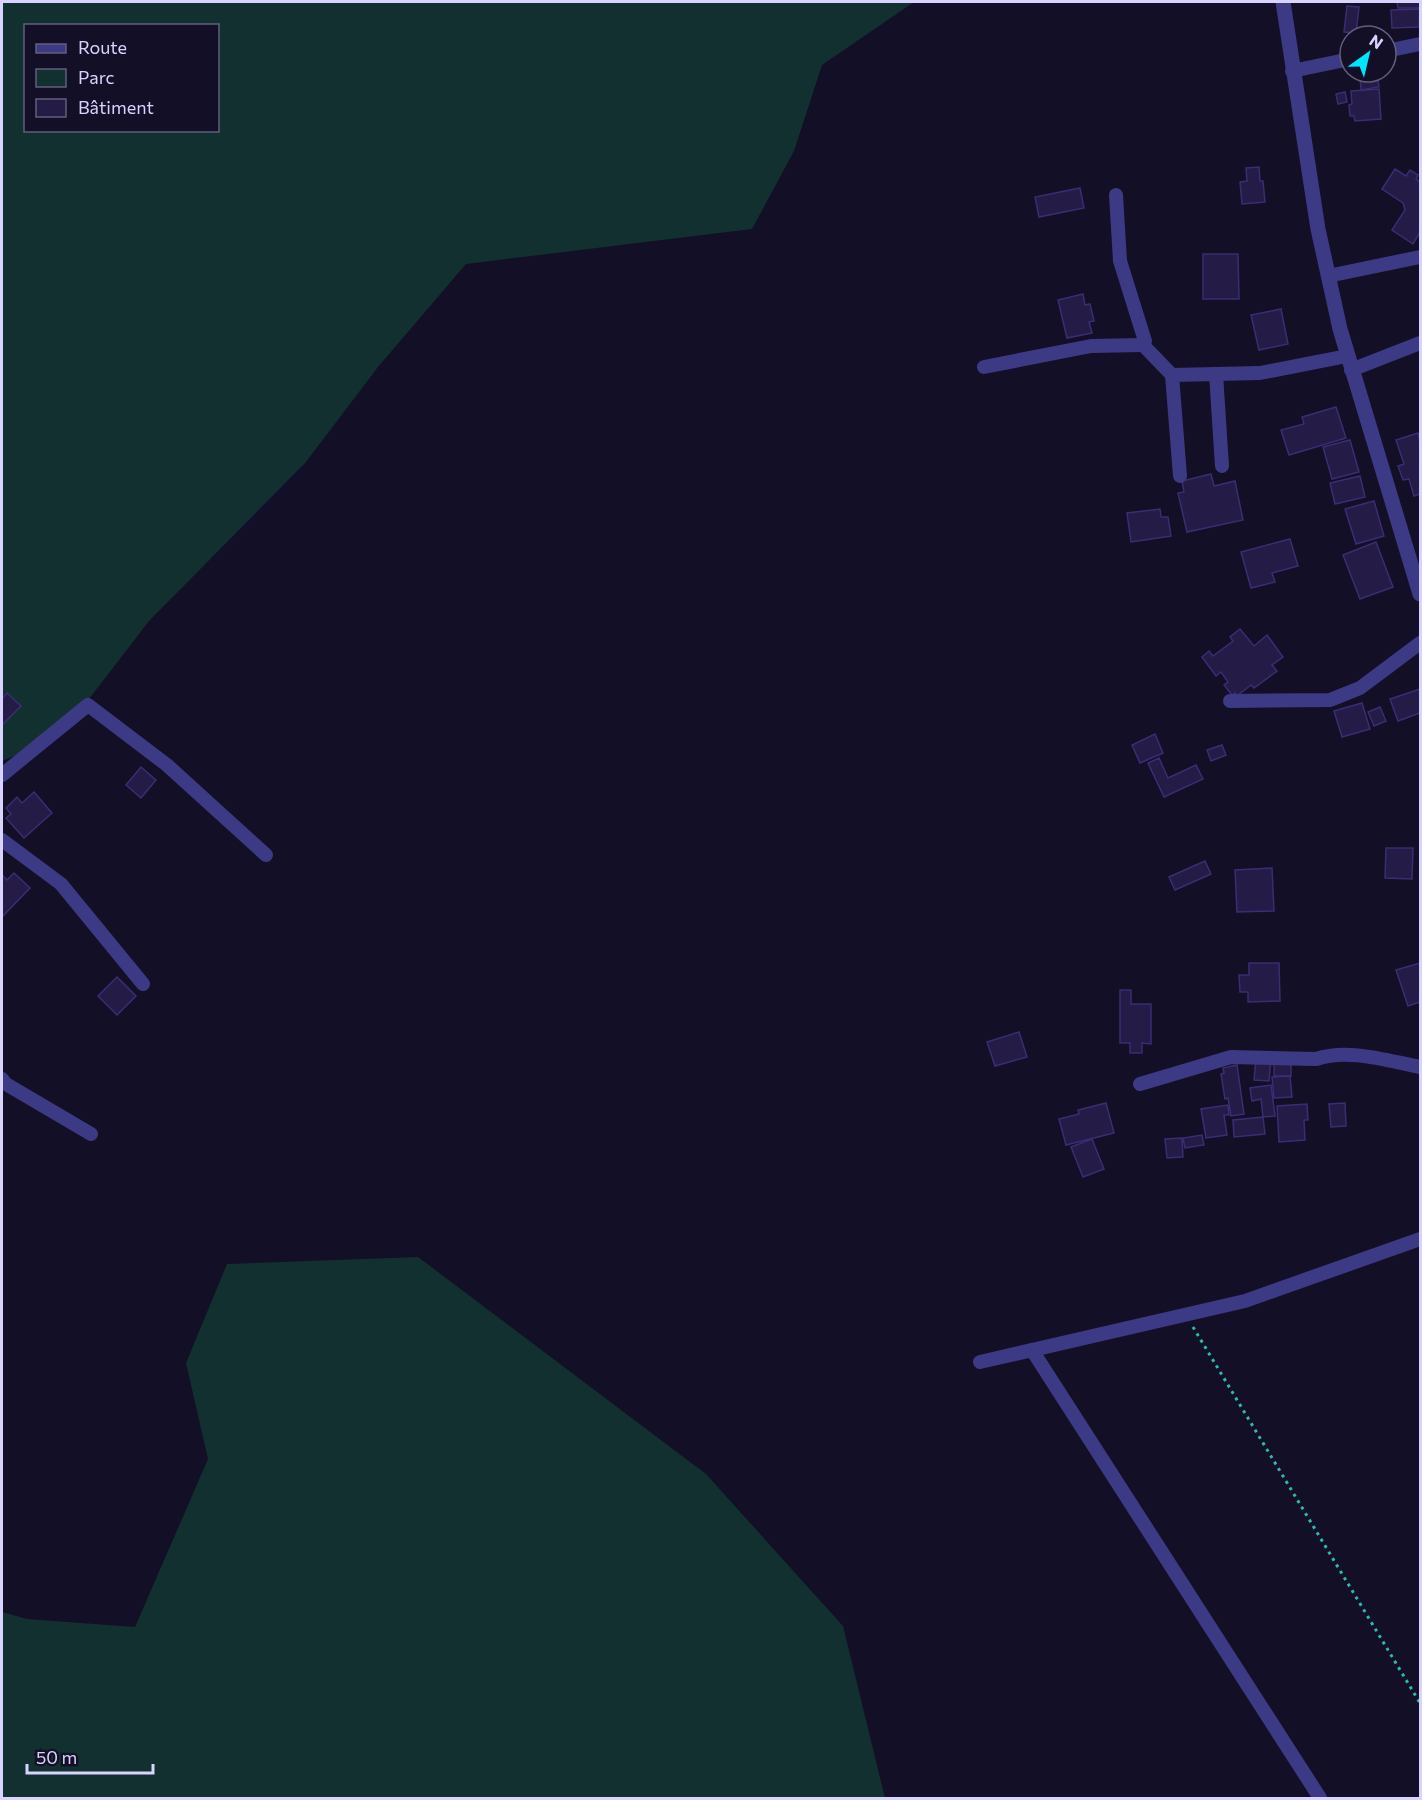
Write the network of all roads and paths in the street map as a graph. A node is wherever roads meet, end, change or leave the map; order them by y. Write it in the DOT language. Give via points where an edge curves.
graph roads {
  1 [pos="1283,2"];
  2 [pos="1420,44"];
  3 [pos="1398,49"];
  4 [pos="1338,61"];
  5 [pos="1292,71"];
  6 [pos="1116,195"];
  7 [pos="1420,257"];
  8 [pos="1328,276"];
  9 [pos="1420,343"];
  10 [pos="1143,345"];
  11 [pos="1349,363"];
  12 [pos="984,367"];
  13 [pos="1216,374"];
  14 [pos="1172,375"];
  15 [pos="1222,466"];
  16 [pos="1180,476"];
  17 [pos="1420,594"];
  18 [pos="1420,643"];
  19 [pos="1230,701"];
  20 [pos="2,775"];
  21 [pos="2,840"];
  22 [pos="266,855"];
  23 [pos="143,984"];
  24 [pos="1420,1066"];
  25 [pos="2,1079"];
  26 [pos="1140,1084"];
  27 [pos="91,1134"];
  28 [pos="1420,1239"];
  29 [pos="1185,1315"];
  30 [pos="1032,1350"];
  31 [pos="980,1362"];
  32 [pos="1420,1703"];
  33 [pos="1320,1798"];
  1 -- 5 [label="street"];
  2 -- 3 [label="street"];
  4 -- 5 [label="street"];
  5 -- 8 [label="street"];
  6 -- 10 [label="street" via="1120,261"];
  7 -- 8 [label="street"];
  8 -- 11 [label="street"];
  9 -- 11 [label="street"];
  10 -- 12 [label="street" via="1091,346"];
  10 -- 14 [label="street"];
  11 -- 13 [label="street"];
  11 -- 17 [label="street"];
  13 -- 14 [label="street"];
  13 -- 15 [label="street"];
  14 -- 16 [label="street"];
  18 -- 19 [label="street" via="1360,688 1330,700"];
  20 -- 22 [label="street" via="88,705 167,765"];
  21 -- 23 [label="street" via="60,884"];
  24 -- 26 [label="street" via="1358,1056 1231,1057"];
  25 -- 27 [label="street"];
  28 -- 29 [label="street" via="1245,1301"];
  29 -- 30 [label="street"];
  29 -- 32 [label="path"];
  30 -- 31 [label="street"];
  30 -- 33 [label="street"];
}
